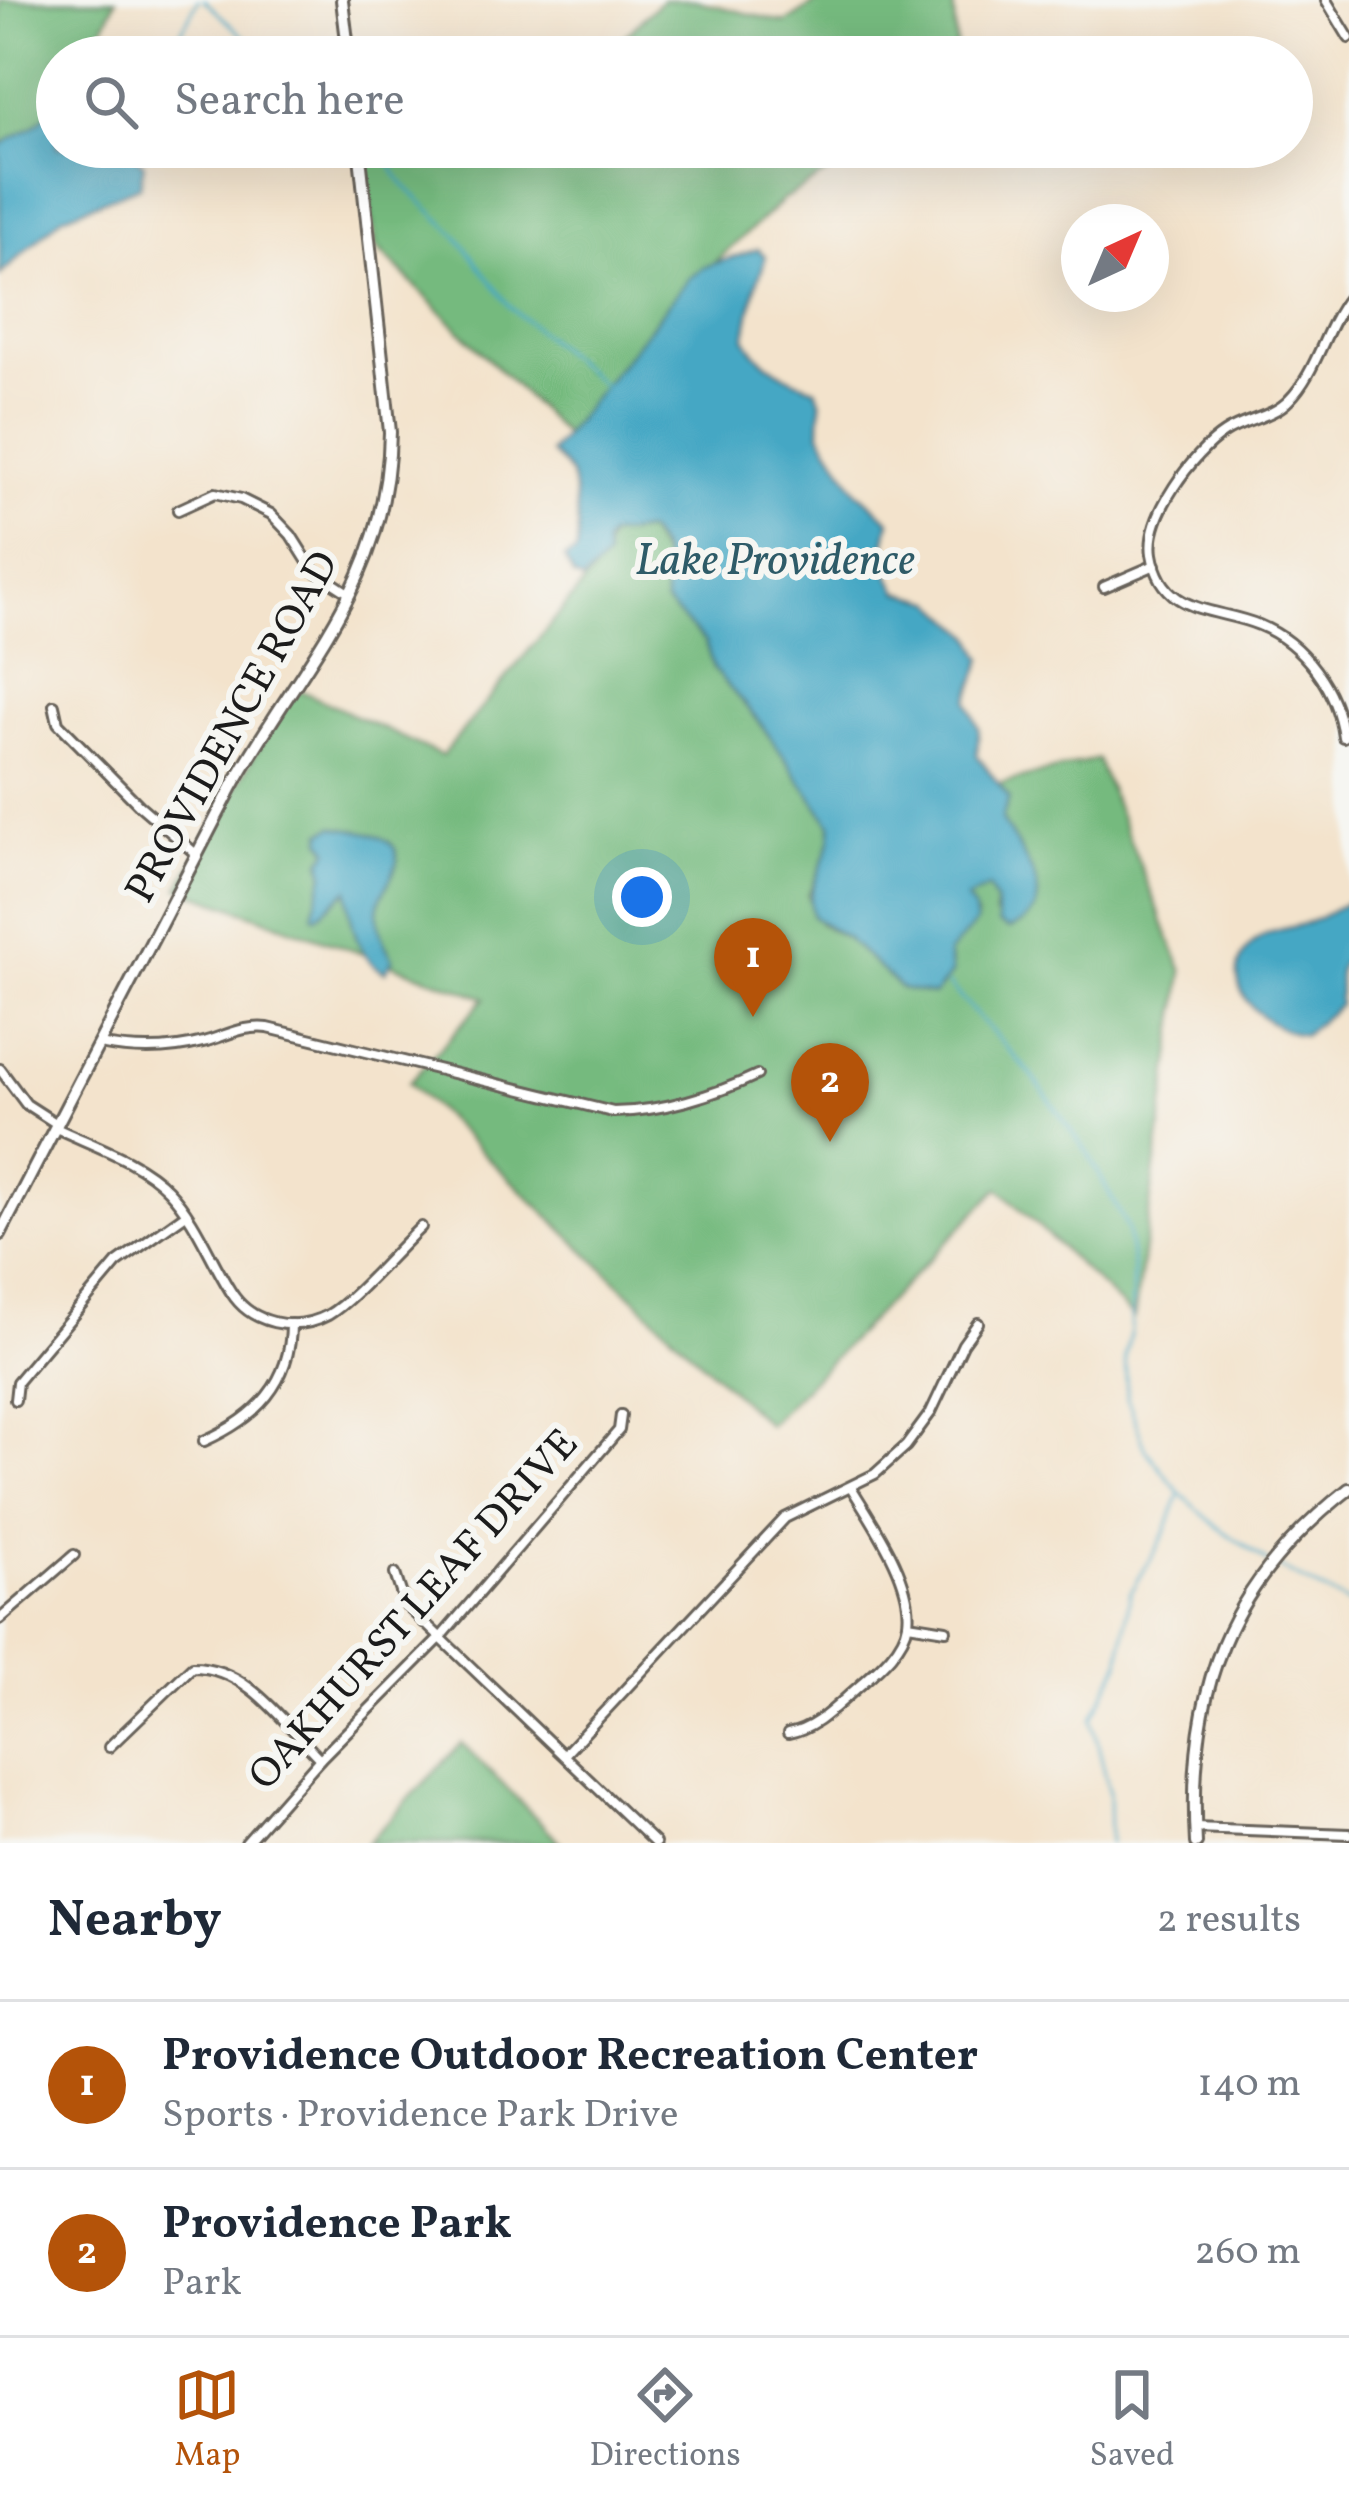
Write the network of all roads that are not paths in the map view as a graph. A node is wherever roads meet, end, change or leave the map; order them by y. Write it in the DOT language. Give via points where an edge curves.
graph roads {
  1 [pos="342,0"];
  2 [pos="1325,0"];
  3 [pos="346,36"];
  4 [pos="1349,38"];
  5 [pos="361,168"];
  6 [pos="1349,297"];
  7 [pos="178,510"];
  8 [pos="1155,565"];
  9 [pos="1104,586"];
  10 [pos="352,595"];
  11 [pos="54,705"];
  12 [pos="1343,736"];
  13 [pos="198,855"];
  14 [pos="100,1044"];
  15 [pos="0,1069"];
  16 [pos="758,1076"];
  17 [pos="57,1126"];
  18 [pos="186,1214"];
  19 [pos="421,1227"];
  20 [pos="0,1234"];
  21 [pos="978,1323"];
  22 [pos="291,1324"];
  23 [pos="15,1400"];
  24 [pos="621,1415"];
  25 [pos="204,1441"];
  26 [pos="851,1487"];
  27 [pos="1349,1489"];
  28 [pos="74,1555"];
  29 [pos="395,1574"];
  30 [pos="0,1619"];
  31 [pos="908,1624"];
  32 [pos="946,1630"];
  33 [pos="442,1636"];
  34 [pos="788,1734"];
  35 [pos="109,1748"];
  36 [pos="564,1755"];
  37 [pos="320,1759"];
  38 [pos="1195,1828"];
  39 [pos="1349,1834"];
  40 [pos="246,1843"];
  41 [pos="655,1843"];
  42 [pos="1196,1843"];
  1 -- 3 [label="street"];
  2 -- 4 [label="street"];
  5 -- 10 [label="street, PROVIDENCE ROAD" via="390,455 376,536"];
  6 -- 8 [label="street" via="1292,397 1223,433 1195,461 1158,514"];
  7 -- 10 [label="street" via="223,493 264,510 322,579"];
  8 -- 9 [label="street"];
  8 -- 12 [label="street" via="1190,606 1260,625 1292,647 1334,694"];
  10 -- 13 [label="street, PROVIDENCE ROAD" via="255,745"];
  11 -- 13 [label="street" via="58,722"];
  13 -- 14 [label="street, PROVIDENCE ROAD"];
  14 -- 16 [label="street" via="155,1049 268,1028 613,1112"];
  14 -- 17 [label="street, PROVIDENCE ROAD"];
  15 -- 17 [label="street" via="34,1112"];
  17 -- 18 [label="street" via="147,1172"];
  17 -- 20 [label="street, PROVIDENCE ROAD"];
  18 -- 22 [label="street" via="245,1310"];
  18 -- 23 [label="street" via="117,1263 17,1382"];
  19 -- 22 [label="street" via="337,1309"];
  21 -- 26 [label="street" via="906,1446"];
  22 -- 25 [label="street" via="280,1378 234,1427"];
  24 -- 33 [label="street, OAKHURST LEAF DRIVE" via="620,1430"];
  26 -- 31 [label="street" via="891,1556"];
  26 -- 36 [label="street" via="784,1518"];
  27 -- 38 [label="street" via="1270,1563 1223,1642 1198,1729"];
  28 -- 30 [label="street"];
  29 -- 33 [label="street" via="405,1604"];
  31 -- 32 [label="street"];
  31 -- 34 [label="street" via="880,1668 820,1720"];
  33 -- 36 [label="street"];
  33 -- 37 [label="street, OAKHURST LEAF DRIVE"];
  35 -- 37 [label="street" via="193,1667 214,1667 238,1676"];
  36 -- 41 [label="street"];
  37 -- 40 [label="street, OAKHURST LEAF DRIVE"];
  38 -- 39 [label="street"];
  38 -- 42 [label="street"];
}
